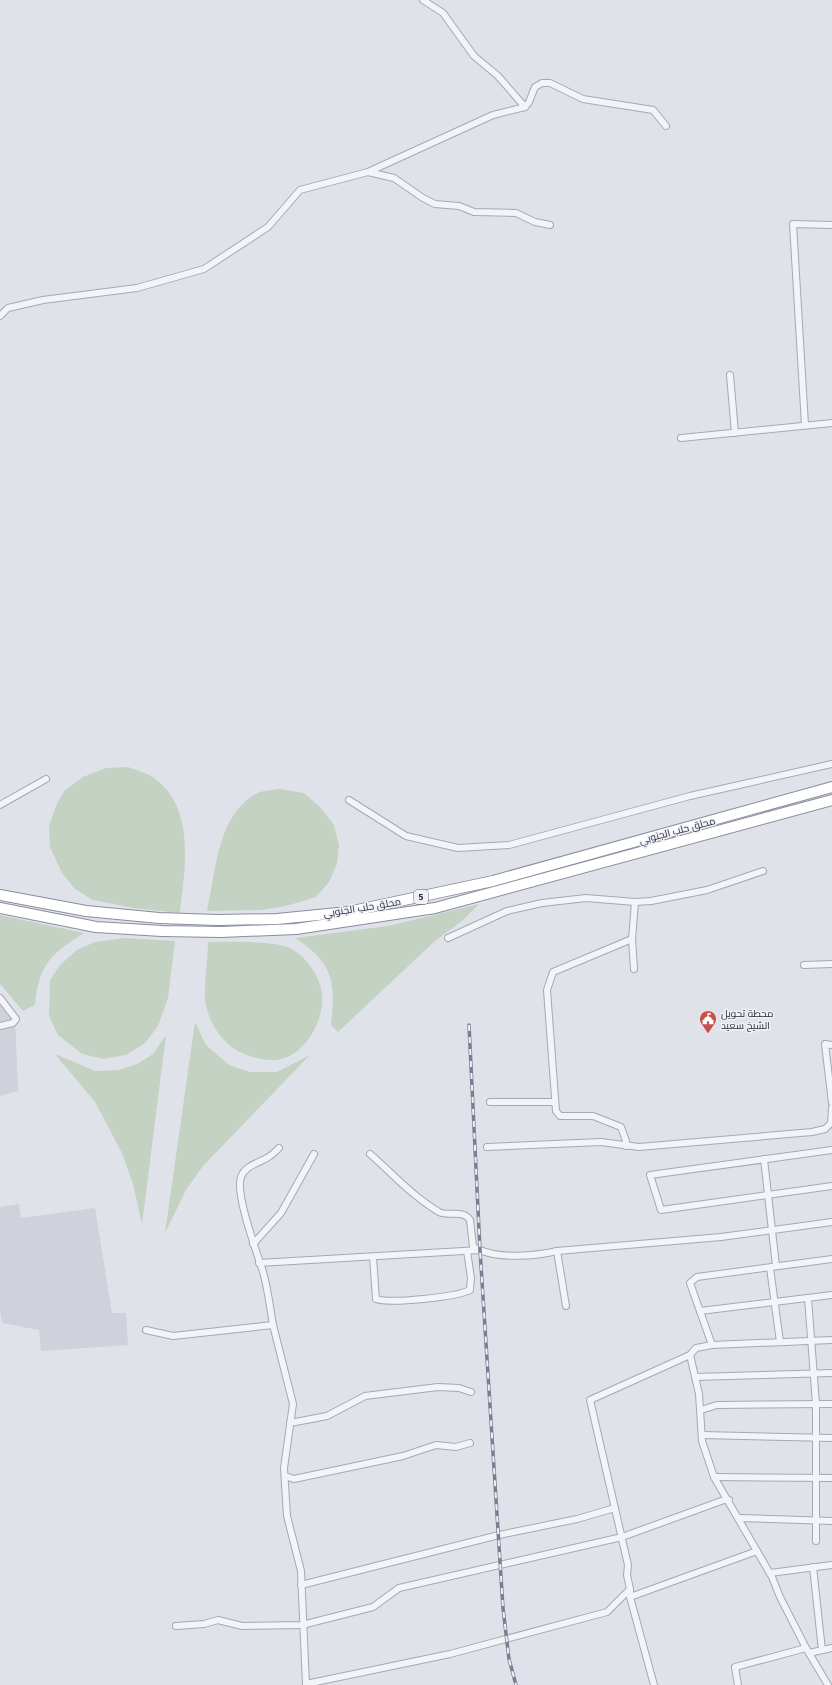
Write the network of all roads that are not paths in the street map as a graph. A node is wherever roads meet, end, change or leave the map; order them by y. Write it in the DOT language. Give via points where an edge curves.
graph roads {
  1 [pos="423,0"];
  2 [pos="525,107"];
  3 [pos="666,126"];
  4 [pos="368,172"];
  5 [pos="550,225"];
  6 [pos="832,225"];
  7 [pos="0,316"];
  8 [pos="730,375"];
  9 [pos="832,423"];
  10 [pos="805,425"];
  11 [pos="735,433"];
  12 [pos="681,438"];
  13 [pos="832,764"];
  14 [pos="46,779"];
  15 [pos="832,787"];
  16 [pos="349,800"];
  17 [pos="832,800"];
  18 [pos="0,805"];
  19 [pos="763,871"];
  20 [pos="0,895"];
  21 [pos="635,902"];
  22 [pos="0,908"];
  23 [pos="448,938"];
  24 [pos="632,939"];
  25 [pos="832,964"];
  26 [pos="804,965"];
  27 [pos="634,969"];
  28 [pos="0,998"];
  29 [pos="0,1026"];
  30 [pos="832,1045"];
  31 [pos="490,1102"];
  32 [pos="555,1102"];
  33 [pos="832,1102"];
  34 [pos="832,1108"];
  35 [pos="626,1146"];
  36 [pos="487,1147"];
  37 [pos="279,1148"];
  38 [pos="832,1150"];
  39 [pos="314,1154"];
  40 [pos="370,1154"];
  41 [pos="764,1159"];
  42 [pos="832,1186"];
  43 [pos="768,1195"];
  44 [pos="832,1222"];
  45 [pos="772,1232"];
  46 [pos="253,1244"];
  47 [pos="480,1250"];
  48 [pos="557,1250"];
  49 [pos="467,1251"];
  50 [pos="373,1257"];
  51 [pos="832,1259"];
  52 [pos="260,1263"];
  53 [pos="773,1267"];
  54 [pos="832,1295"];
  55 [pos="808,1298"];
  56 [pos="774,1303"];
  57 [pos="566,1306"];
  58 [pos="700,1311"];
  59 [pos="273,1326"];
  60 [pos="146,1330"];
  61 [pos="832,1340"];
  62 [pos="811,1341"];
  63 [pos="780,1342"];
  64 [pos="712,1344"];
  65 [pos="690,1355"];
  66 [pos="814,1373"];
  67 [pos="832,1373"];
  68 [pos="695,1377"];
  69 [pos="471,1392"];
  70 [pos="816,1404"];
  71 [pos="832,1404"];
  72 [pos="701,1410"];
  73 [pos="290,1424"];
  74 [pos="702,1435"];
  75 [pos="816,1438"];
  76 [pos="832,1438"];
  77 [pos="470,1442"];
  78 [pos="285,1476"];
  79 [pos="714,1477"];
  80 [pos="817,1478"];
  81 [pos="832,1478"];
  82 [pos="729,1500"];
  83 [pos="615,1508"];
  84 [pos="739,1518"];
  85 [pos="816,1521"];
  86 [pos="832,1521"];
  87 [pos="622,1537"];
  88 [pos="816,1541"];
  89 [pos="757,1551"];
  90 [pos="832,1565"];
  91 [pos="813,1567"];
  92 [pos="770,1573"];
  93 [pos="301,1585"];
  94 [pos="630,1589"];
  95 [pos="630,1597"];
  96 [pos="302,1625"];
  97 [pos="176,1626"];
  98 [pos="832,1648"];
  99 [pos="808,1650"];
  100 [pos="822,1650"];
  101 [pos="306,1685"];
  102 [pos="654,1685"];
  103 [pos="738,1685"];
  104 [pos="828,1685"];
  1 -- 2 [label="street" via="443,12 474,56 498,76"];
  2 -- 3 [label="street" via="535,88 542,83 550,83 583,99 653,110"];
  2 -- 4 [label="street" via="493,115"];
  4 -- 5 [label="street" via="394,178 435,204 459,206 474,212 516,214"];
  4 -- 7 [label="street" via="300,190 268,227 204,269 137,288 43,300 8,308"];
  6 -- 10 [label="street" via="793,224"];
  8 -- 11 [label="street"];
  9 -- 10 [label="street"];
  10 -- 11 [label="street"];
  11 -- 12 [label="street"];
  13 -- 16 [label="street" via="690,796 509,845 458,848 406,836"];
  14 -- 18 [label="street"];
  15 -- 20 [label="highway, محلق حلب الجنوبي / 5" via="493,881 348,912 277,919 166,918 86,911"];
  17 -- 22 [label="highway, محلق حلب الجنوبي / 5" via="435,908 296,929 221,932 96,927"];
  19 -- 21 [label="street" via="707,890 673,898"];
  21 -- 23 [label="street" via="586,898 542,903 507,911"];
  21 -- 24 [label="street"];
  24 -- 27 [label="street"];
  24 -- 32 [label="street" via="553,972 547,990"];
  25 -- 26 [label="street"];
  28 -- 29 [label="street" via="16,1019 13,1023"];
  30 -- 33 [label="street" via="825,1044"];
  31 -- 32 [label="street"];
  32 -- 35 [label="street" via="556,1111 560,1116 593,1116 621,1127"];
  34 -- 35 [label="street" via="831,1123 825,1129 812,1132"];
  35 -- 36 [label="street" via="601,1142"];
  37 -- 46 [label="street" via="269,1157 256,1162 241,1177 246,1220"];
  38 -- 41 [label="street"];
  39 -- 46 [label="street" via="281,1213"];
  40 -- 47 [label="street" via="411,1192 441,1213 468,1217 472,1246"];
  41 -- 43 [label="street"];
  41 -- 43 [label="street" via="650,1175 661,1210"];
  42 -- 43 [label="street"];
  43 -- 45 [label="street"];
  44 -- 45 [label="street"];
  45 -- 48 [label="street" via="570,1251"];
  45 -- 53 [label="street"];
  46 -- 52 [label="street"];
  47 -- 48 [label="street" via="489,1255 540,1255"];
  47 -- 49 [label="street"];
  48 -- 57 [label="street"];
  49 -- 50 [label="street"];
  49 -- 50 [label="street" via="470,1290 463,1294 400,1300 376,1299"];
  50 -- 52 [label="street"];
  51 -- 53 [label="street"];
  52 -- 59 [label="street"];
  53 -- 56 [label="street"];
  53 -- 58 [label="street" via="697,1277 690,1283"];
  54 -- 55 [label="street"];
  55 -- 56 [label="street"];
  55 -- 62 [label="street"];
  56 -- 58 [label="street"];
  56 -- 63 [label="street"];
  58 -- 64 [label="street"];
  59 -- 60 [label="street" via="173,1336"];
  59 -- 73 [label="street" via="293,1404"];
  61 -- 62 [label="street"];
  62 -- 63 [label="street"];
  62 -- 66 [label="street"];
  63 -- 64 [label="street"];
  64 -- 65 [label="street" via="696,1348"];
  65 -- 68 [label="street"];
  65 -- 83 [label="street" via="590,1400"];
  66 -- 67 [label="street"];
  66 -- 68 [label="street"];
  66 -- 70 [label="street"];
  68 -- 72 [label="street"];
  69 -- 73 [label="street" via="459,1388 438,1387 365,1396 327,1416"];
  70 -- 71 [label="street"];
  70 -- 72 [label="street" via="717,1405"];
  70 -- 75 [label="street"];
  72 -- 74 [label="street"];
  73 -- 78 [label="street"];
  74 -- 75 [label="street"];
  74 -- 79 [label="street"];
  75 -- 76 [label="street"];
  75 -- 80 [label="street"];
  77 -- 78 [label="street" via="456,1447 436,1445 403,1456 294,1479"];
  78 -- 93 [label="street" via="287,1516 301,1571"];
  79 -- 80 [label="street"];
  79 -- 82 [label="street"];
  80 -- 81 [label="street"];
  80 -- 85 [label="street"];
  82 -- 84 [label="street"];
  82 -- 87 [label="street" via="692,1510"];
  83 -- 87 [label="street"];
  83 -- 93 [label="street"];
  84 -- 85 [label="street"];
  84 -- 89 [label="street"];
  85 -- 86 [label="street"];
  85 -- 88 [label="street"];
  87 -- 94 [label="street"];
  87 -- 96 [label="street" via="399,1588 373,1607"];
  89 -- 92 [label="street"];
  89 -- 95 [label="street"];
  90 -- 91 [label="street"];
  91 -- 92 [label="street"];
  91 -- 100 [label="street"];
  92 -- 99 [label="street"];
  93 -- 96 [label="street"];
  94 -- 95 [label="street"];
  94 -- 101 [label="street" via="608,1612 450,1654"];
  95 -- 102 [label="street"];
  96 -- 97 [label="street" via="242,1626 218,1620"];
  96 -- 101 [label="street"];
  98 -- 100 [label="street"];
  99 -- 100 [label="street"];
  99 -- 103 [label="street" via="734,1667"];
  99 -- 104 [label="street"];
}
